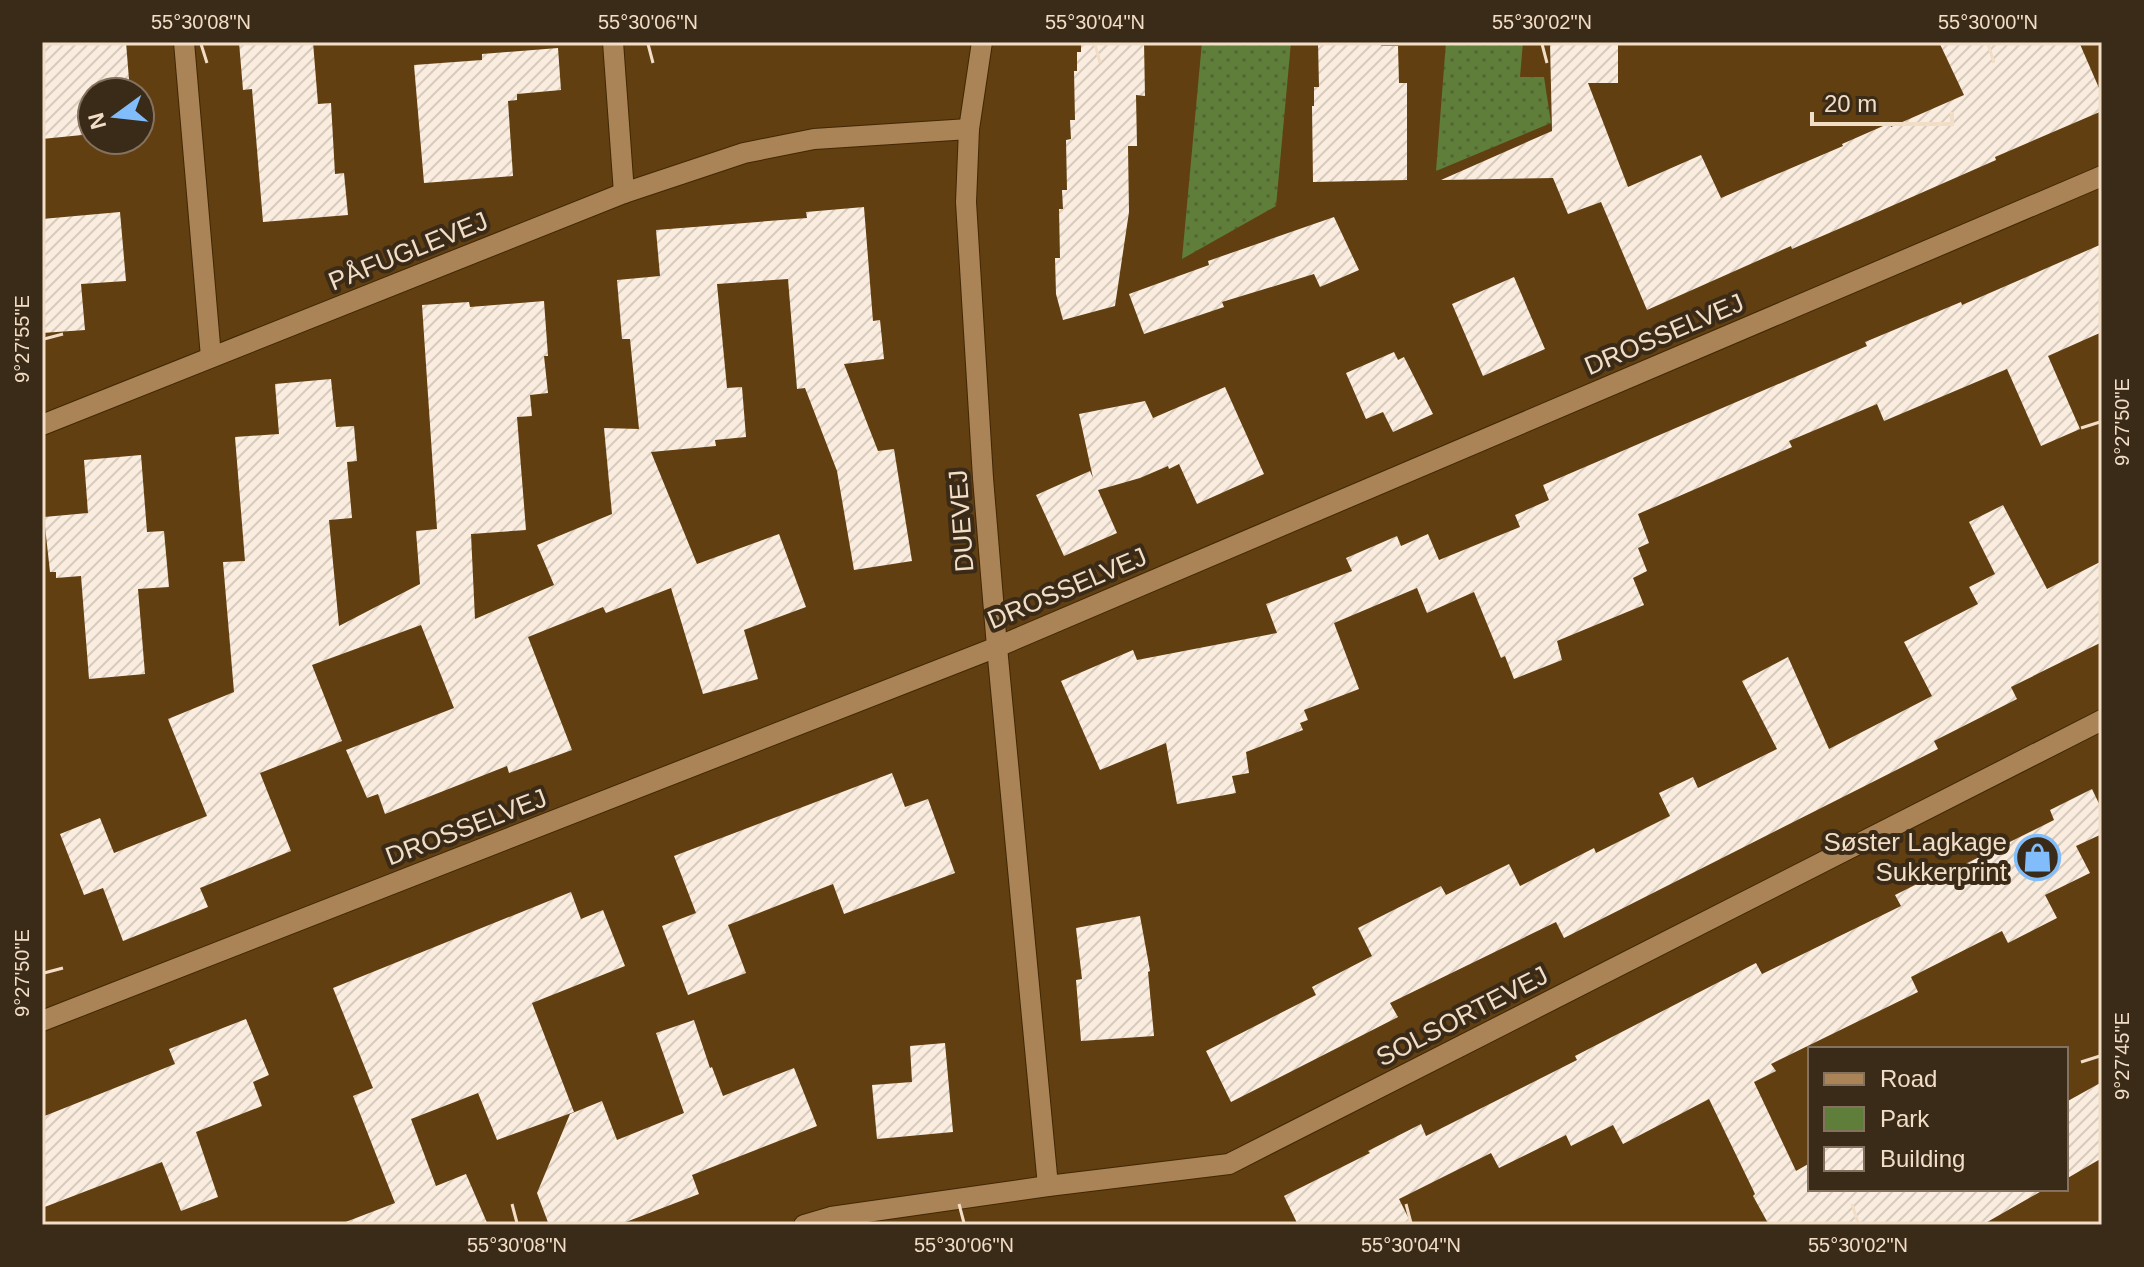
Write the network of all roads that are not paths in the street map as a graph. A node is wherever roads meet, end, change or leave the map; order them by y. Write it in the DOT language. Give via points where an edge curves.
graph roads {
  1 [pos="184,42"];
  2 [pos="613,42"];
  3 [pos="982,42"];
  4 [pos="969,129"];
  5 [pos="2102,176"];
  6 [pos="624,193"];
  7 [pos="211,357"];
  8 [pos="42,425"];
  9 [pos="997,647"];
  10 [pos="2102,720"];
  11 [pos="42,1021"];
  12 [pos="1048,1186"];
  13 [pos="804,1225"];
  1 -- 7 [label="street"];
  2 -- 6 [label="street"];
  3 -- 4 [label="street, DUEVEJ"];
  4 -- 6 [label="street, PÅFUGLEVEJ" via="814,139 744,153"];
  4 -- 9 [label="street, DUEVEJ" via="967,217"];
  5 -- 9 [label="street, DROSSELVEJ"];
  6 -- 7 [label="street, PÅFUGLEVEJ"];
  7 -- 8 [label="street, PÅFUGLEVEJ"];
  9 -- 11 [label="street, DROSSELVEJ"];
  9 -- 12 [label="street, DUEVEJ"];
  10 -- 12 [label="street, SOLSORTEVEJ" via="1229,1164"];
  12 -- 13 [label="street, SOLSORTEVEJ"];
}
